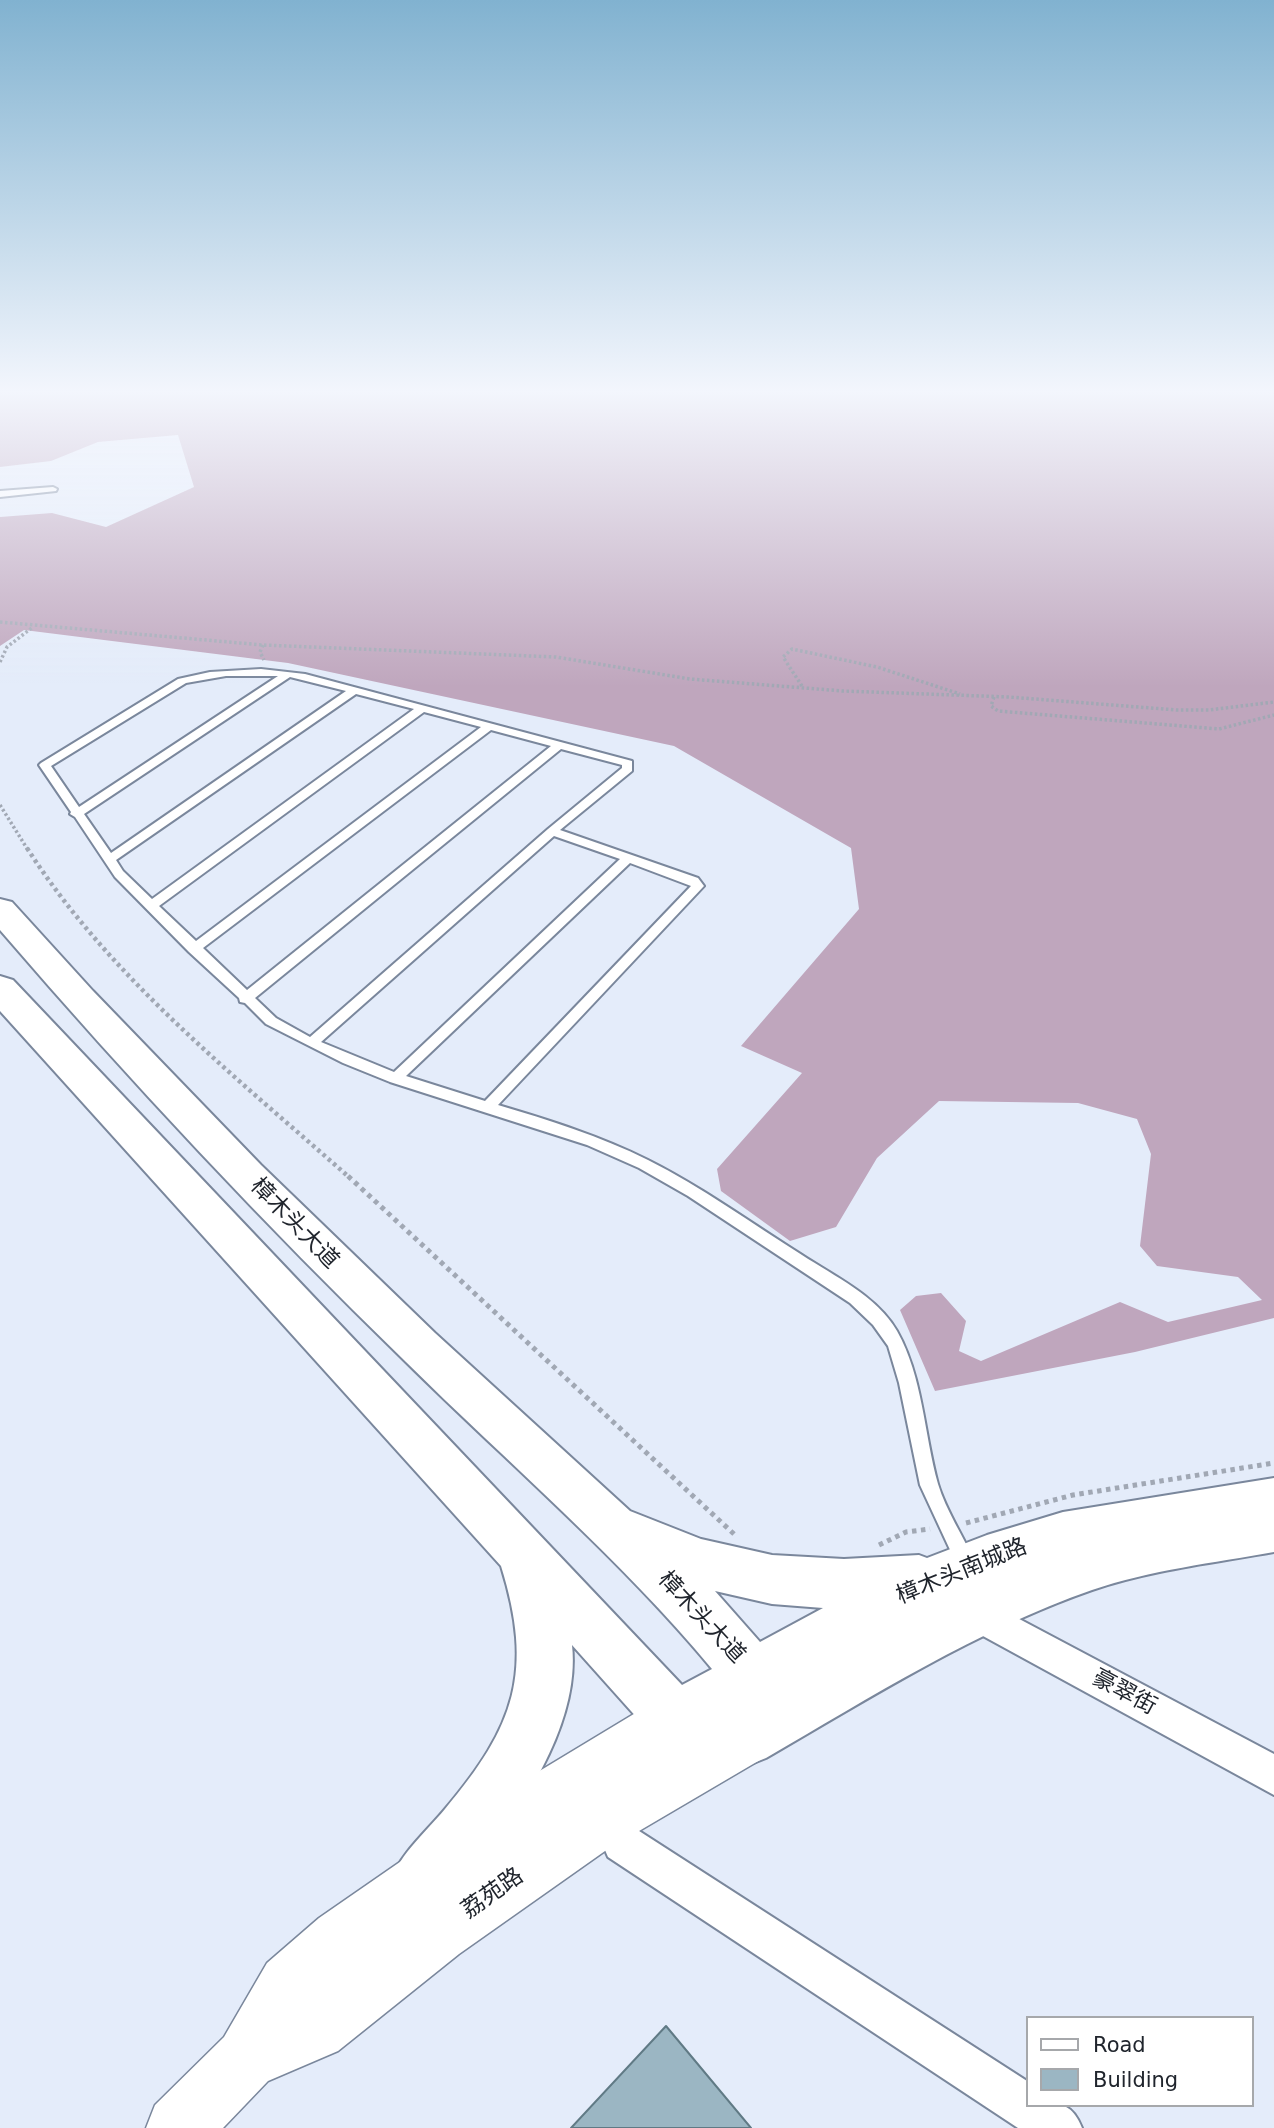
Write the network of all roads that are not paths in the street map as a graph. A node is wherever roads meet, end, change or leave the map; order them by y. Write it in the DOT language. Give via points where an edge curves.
graph roads {
  1 [pos="53,489"];
  2 [pos="0,494"];
  3 [pos="289,674"];
  4 [pos="355,690"];
  5 [pos="422,708"];
  6 [pos="489,726"];
  7 [pos="559,745"];
  8 [pos="76,814"];
  9 [pos="552,831"];
  10 [pos="628,858"];
  11 [pos="108,860"];
  12 [pos="151,906"];
  13 [pos="0,909"];
  14 [pos="194,948"];
  15 [pos="0,988"];
  16 [pos="245,999"];
  17 [pos="311,1043"];
  18 [pos="395,1079"];
  19 [pos="487,1108"];
  20 [pos="1274,1500"];
  21 [pos="601,1518"];
  22 [pos="1274,1529"];
  23 [pos="512,1541"];
  24 [pos="959,1570"];
  25 [pos="754,1677"];
  26 [pos="676,1719"];
  27 [pos="746,1738"];
  28 [pos="1274,1774"];
  29 [pos="622,1843"];
  30 [pos="420,1881"];
  31 [pos="246,2059"];
  32 [pos="1026,2106"];
  33 [pos="1027,2107"];
  34 [pos="178,2128"];
  35 [pos="1059,2128"];
  1 -- 2 [label="lane"];
  3 -- 4 [label="lane"];
  3 -- 8 [label="lane"];
  3 -- 8 [label="lane" via="266,669 182,681 53,758 46,769"];
  4 -- 5 [label="lane"];
  4 -- 11 [label="lane"];
  5 -- 6 [label="lane"];
  5 -- 12 [label="lane"];
  6 -- 7 [label="lane"];
  6 -- 14 [label="lane"];
  7 -- 9 [label="lane" via="625,762 629,767"];
  7 -- 16 [label="lane"];
  8 -- 11 [label="lane"];
  9 -- 10 [label="lane"];
  9 -- 17 [label="lane"];
  10 -- 18 [label="lane"];
  10 -- 19 [label="lane" via="698,886"];
  11 -- 12 [label="lane"];
  12 -- 14 [label="lane"];
  13 -- 21 [label="main road, 樟木头大道" via="90,1013 328,1260"];
  14 -- 16 [label="lane"];
  15 -- 23 [label="main road"];
  16 -- 17 [label="lane" via="271,1021"];
  17 -- 18 [label="lane"];
  18 -- 19 [label="lane"];
  19 -- 24 [label="lane" via="632,1158 714,1205 876,1317 899,1352 929,1488"];
  20 -- 24 [label="main road, 樟木头南城路" via="1079,1532"];
  21 -- 24 [label="main road" via="668,1551 777,1582 854,1584"];
  21 -- 25 [label="main road, 樟木头大道" via="684,1595"];
  22 -- 24 [label="main road, 樟木头南城路" via="1121,1558"];
  23 -- 26 [label="main road"];
  23 -- 30 [label="main road" via="527,1565 543,1616 544,1681 537,1715 506,1778 484,1810"];
  24 -- 25 [label="main road, 樟木头南城路" via="895,1598"];
  24 -- 27 [label="main road, 樟木头南城路" via="926,1635"];
  24 -- 28 [label="street, 豪翠街"];
  25 -- 26 [label="main road, 樟木头南城路"];
  25 -- 27 [label="main road, 樟木头大道"];
  26 -- 27 [label="main road"];
  26 -- 30 [label="main road, 荔苑路"];
  27 -- 31 [label="main road, 荔苑路" via="585,1832 510,1882 316,2029"];
  29 -- 32 [label="street"];
  30 -- 31 [label="main road, 荔苑路" via="288,1984"];
  31 -- 34 [label="main road, 荔苑路"];
  33 -- 35 [label="street"];
}
